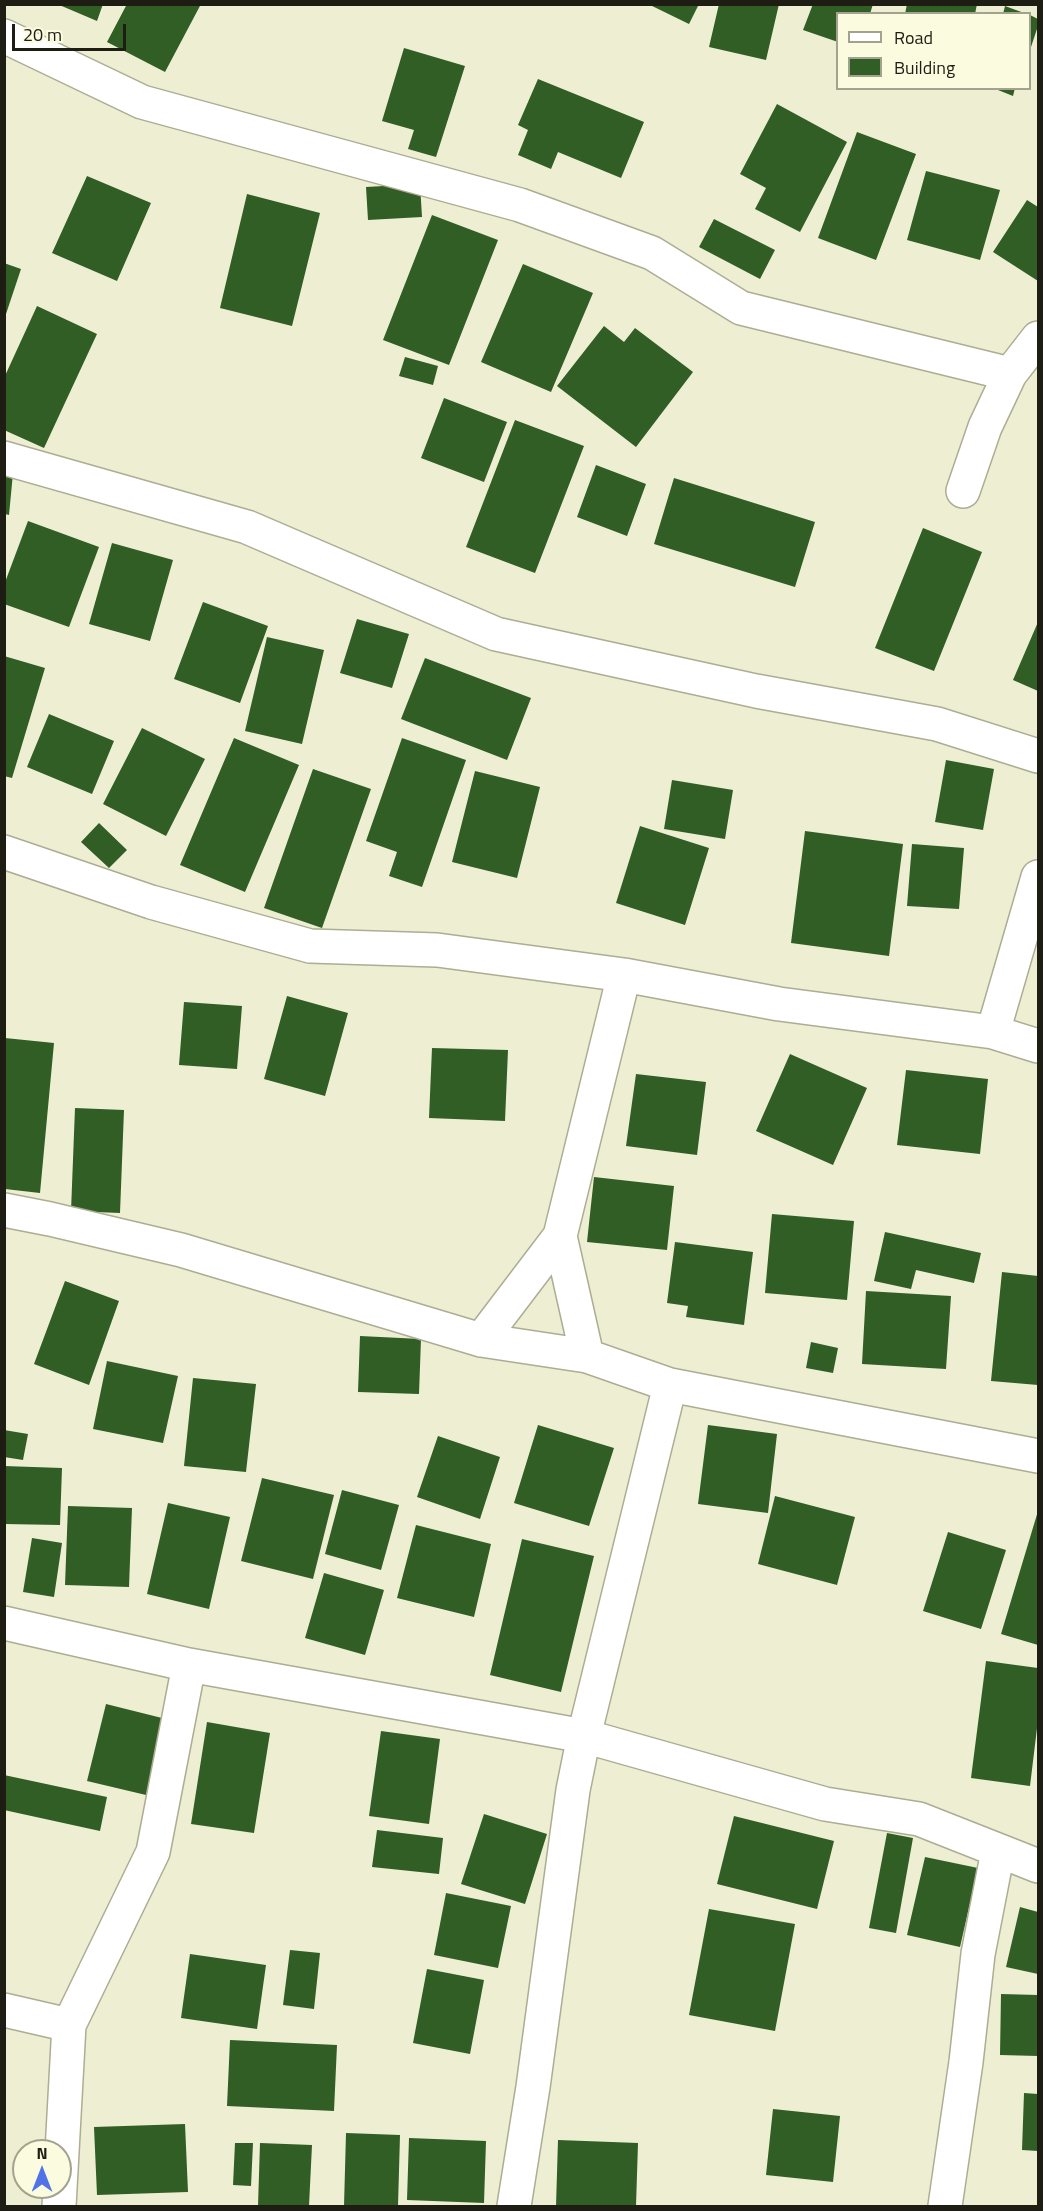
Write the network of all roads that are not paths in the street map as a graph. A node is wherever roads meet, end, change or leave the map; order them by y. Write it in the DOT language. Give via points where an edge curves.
graph roads {
  1 [pos="4,36"];
  2 [pos="1038,338"];
  3 [pos="1010,374"];
  4 [pos="4,458"];
  5 [pos="963,491"];
  6 [pos="1038,756"];
  7 [pos="4,852"];
  8 [pos="1038,877"];
  9 [pos="624,975"];
  10 [pos="993,1032"];
  11 [pos="1038,1046"];
  12 [pos="4,1210"];
  13 [pos="560,1236"];
  14 [pos="481,1340"];
  15 [pos="587,1356"];
  16 [pos="670,1385"];
  17 [pos="1038,1456"];
  18 [pos="4,1623"];
  19 [pos="189,1665"];
  20 [pos="584,1736"];
  21 [pos="998,1851"];
  22 [pos="1038,1866"];
  23 [pos="4,2010"];
  24 [pos="69,2025"];
  25 [pos="59,2206"];
  26 [pos="514,2206"];
  27 [pos="945,2206"];
  1 -- 3 [label="street" via="142,102 531,208 652,253 741,308"];
  2 -- 3 [label="street"];
  3 -- 5 [label="street" via="985,427"];
  4 -- 6 [label="street" via="247,527 496,634 756,691 937,724"];
  7 -- 9 [label="street" via="151,902 310,946 437,950"];
  8 -- 10 [label="street"];
  9 -- 10 [label="street" via="779,1004"];
  9 -- 13 [label="street"];
  10 -- 11 [label="street"];
  12 -- 14 [label="street" via="181,1250"];
  13 -- 14 [label="street"];
  13 -- 15 [label="street"];
  14 -- 15 [label="street"];
  15 -- 16 [label="street"];
  16 -- 17 [label="street"];
  16 -- 20 [label="street"];
  18 -- 19 [label="street"];
  19 -- 20 [label="street"];
  19 -- 24 [label="street" via="153,1852"];
  20 -- 21 [label="street" via="825,1804 919,1819"];
  20 -- 26 [label="street"];
  21 -- 22 [label="street"];
  21 -- 27 [label="street" via="978,1954"];
  23 -- 24 [label="street"];
  24 -- 25 [label="street"];
}
